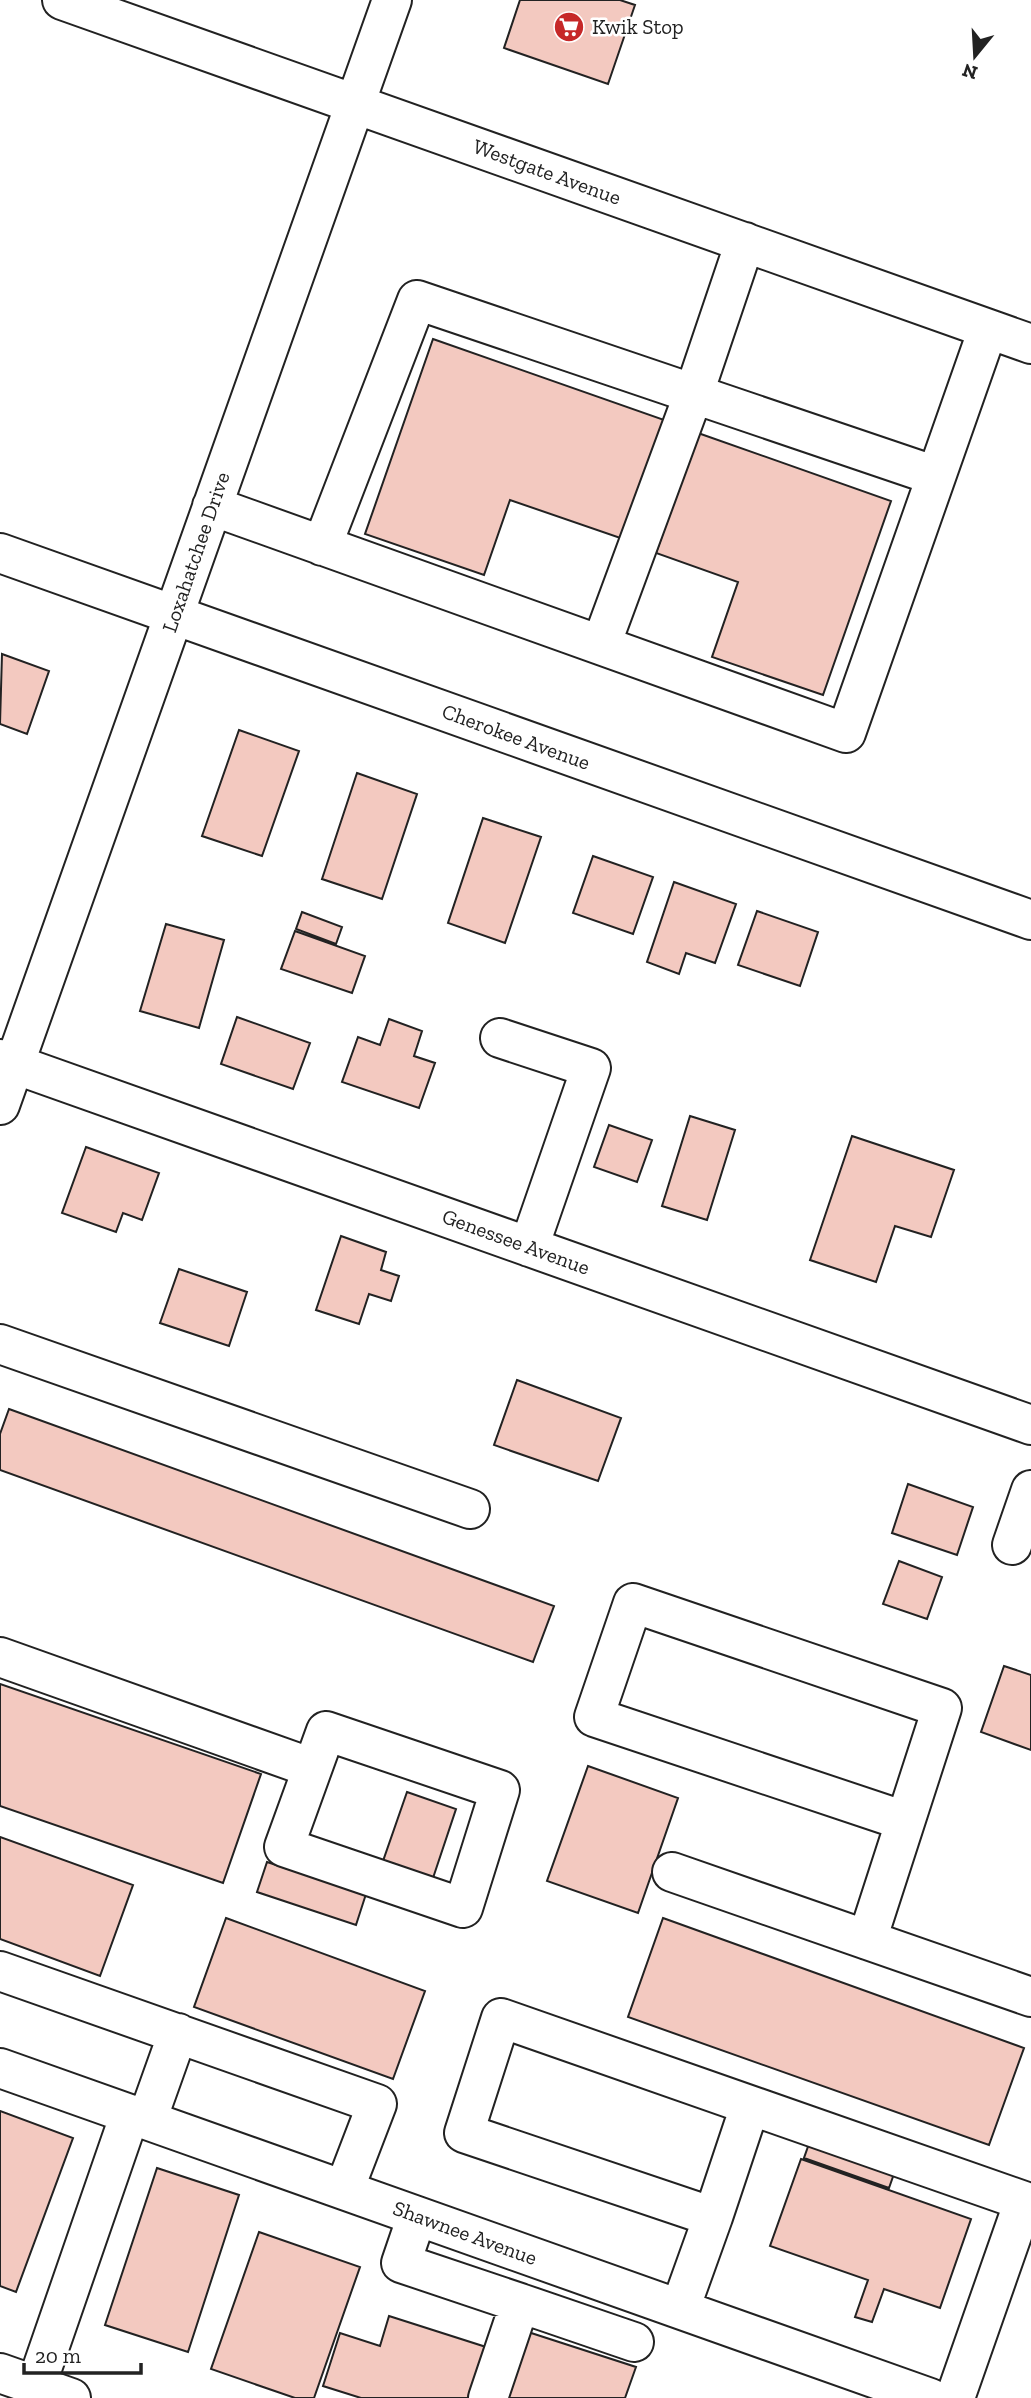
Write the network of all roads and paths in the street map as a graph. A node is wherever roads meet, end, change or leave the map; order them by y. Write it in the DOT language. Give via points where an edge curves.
graph roads {
  1 [pos="62,0"];
  2 [pos="392,0"];
  3 [pos="355,104"];
  4 [pos="744,242"];
  5 [pos="988,329"];
  6 [pos="1031,344"];
  7 [pos="694,393"];
  8 [pos="936,476"];
  9 [pos="212,506"];
  10 [pos="322,545"];
  11 [pos="0,553"];
  12 [pos="174,615"];
  13 [pos="601,646"];
  14 [pos="1031,920"];
  15 [pos="500,1038"];
  16 [pos="7,1061"];
  17 [pos="0,1105"];
  18 [pos="529,1247"];
  19 [pos="0,1344"];
  20 [pos="1031,1425"];
  21 [pos="1031,1490"];
  22 [pos="470,1509"];
  23 [pos="1012,1545"];
  24 [pos="0,1657"];
  25 [pos="312,1768"];
  26 [pos="905,1821"];
  27 [pos="672,1872"];
  28 [pos="867,1940"];
  29 [pos="0,1971"];
  30 [pos="1031,1997"];
  31 [pos="178,2034"];
  32 [pos="0,2068"];
  33 [pos="750,2105"];
  34 [pos="138,2117"];
  35 [pos="344,2190"];
  36 [pos="1028,2191"];
  37 [pos="417,2216"];
  38 [pos="713,2217"];
  39 [pos="520,2303"];
  40 [pos="680,2309"];
  41 [pos="634,2342"];
  42 [pos="0,2373"];
  43 [pos="886,2390"];
  44 [pos="54,2392"];
  45 [pos="488,2398"];
  46 [pos="930,2398"];
  47 [pos="955,2398"];
  1 -- 3 [label="street, Westgate Avenue"];
  2 -- 3 [label="street, Loxahatchee Drive"];
  3 -- 4 [label="street, Westgate Avenue"];
  3 -- 9 [label="street, Loxahatchee Drive"];
  4 -- 5 [label="street, Westgate Avenue"];
  4 -- 7 [label="street"];
  5 -- 6 [label="street, Westgate Avenue"];
  5 -- 8 [label="street"];
  7 -- 8 [label="street"];
  7 -- 10 [label="street" via="417,300"];
  7 -- 13 [label="street"];
  8 -- 13 [label="street" via="846,733"];
  9 -- 10 [label="street"];
  9 -- 12 [label="street, Loxahatchee Drive"];
  10 -- 13 [label="street"];
  11 -- 12 [label="street, Cherokee Avenue"];
  12 -- 14 [label="street, Cherokee Avenue"];
  12 -- 16 [label="street, Loxahatchee Drive"];
  15 -- 18 [label="street" via="591,1068"];
  16 -- 17 [label="street, Loxahatchee Drive"];
  16 -- 18 [label="street, Genessee Avenue"];
  18 -- 20 [label="street, Genessee Avenue"];
  19 -- 22 [label="street"];
  21 -- 23 [label="street"];
  24 -- 25 [label="street"];
  25 -- 25 [label="street" via="284,1847 463,1908 500,1790 326,1731"];
  26 -- 26 [label="street" via="942,1708 634,1603 594,1717"];
  26 -- 28 [label="street"];
  27 -- 28 [label="street"];
  28 -- 30 [label="street"];
  29 -- 31 [label="street"];
  31 -- 34 [label="street"];
  31 -- 35 [label="street" via="377,2104"];
  32 -- 34 [label="street, Shawnee Avenue"];
  33 -- 36 [label="street"];
  33 -- 38 [label="street"];
  33 -- 38 [label="street" via="501,2018 464,2133"];
  34 -- 35 [label="street, Shawnee Avenue"];
  34 -- 44 [label="street"];
  35 -- 37 [label="street, Shawnee Avenue"];
  36 -- 47 [label="street"];
  37 -- 39 [label="street" via="401,2263"];
  37 -- 40 [label="street, Shawnee Avenue"];
  38 -- 40 [label="street"];
  39 -- 41 [label="street"];
  39 -- 45 [label="street"];
  40 -- 43 [label="street, Shawnee Avenue"];
  42 -- 44 [label="street"];
  43 -- 46 [label="street, Shawnee Avenue"];
}
